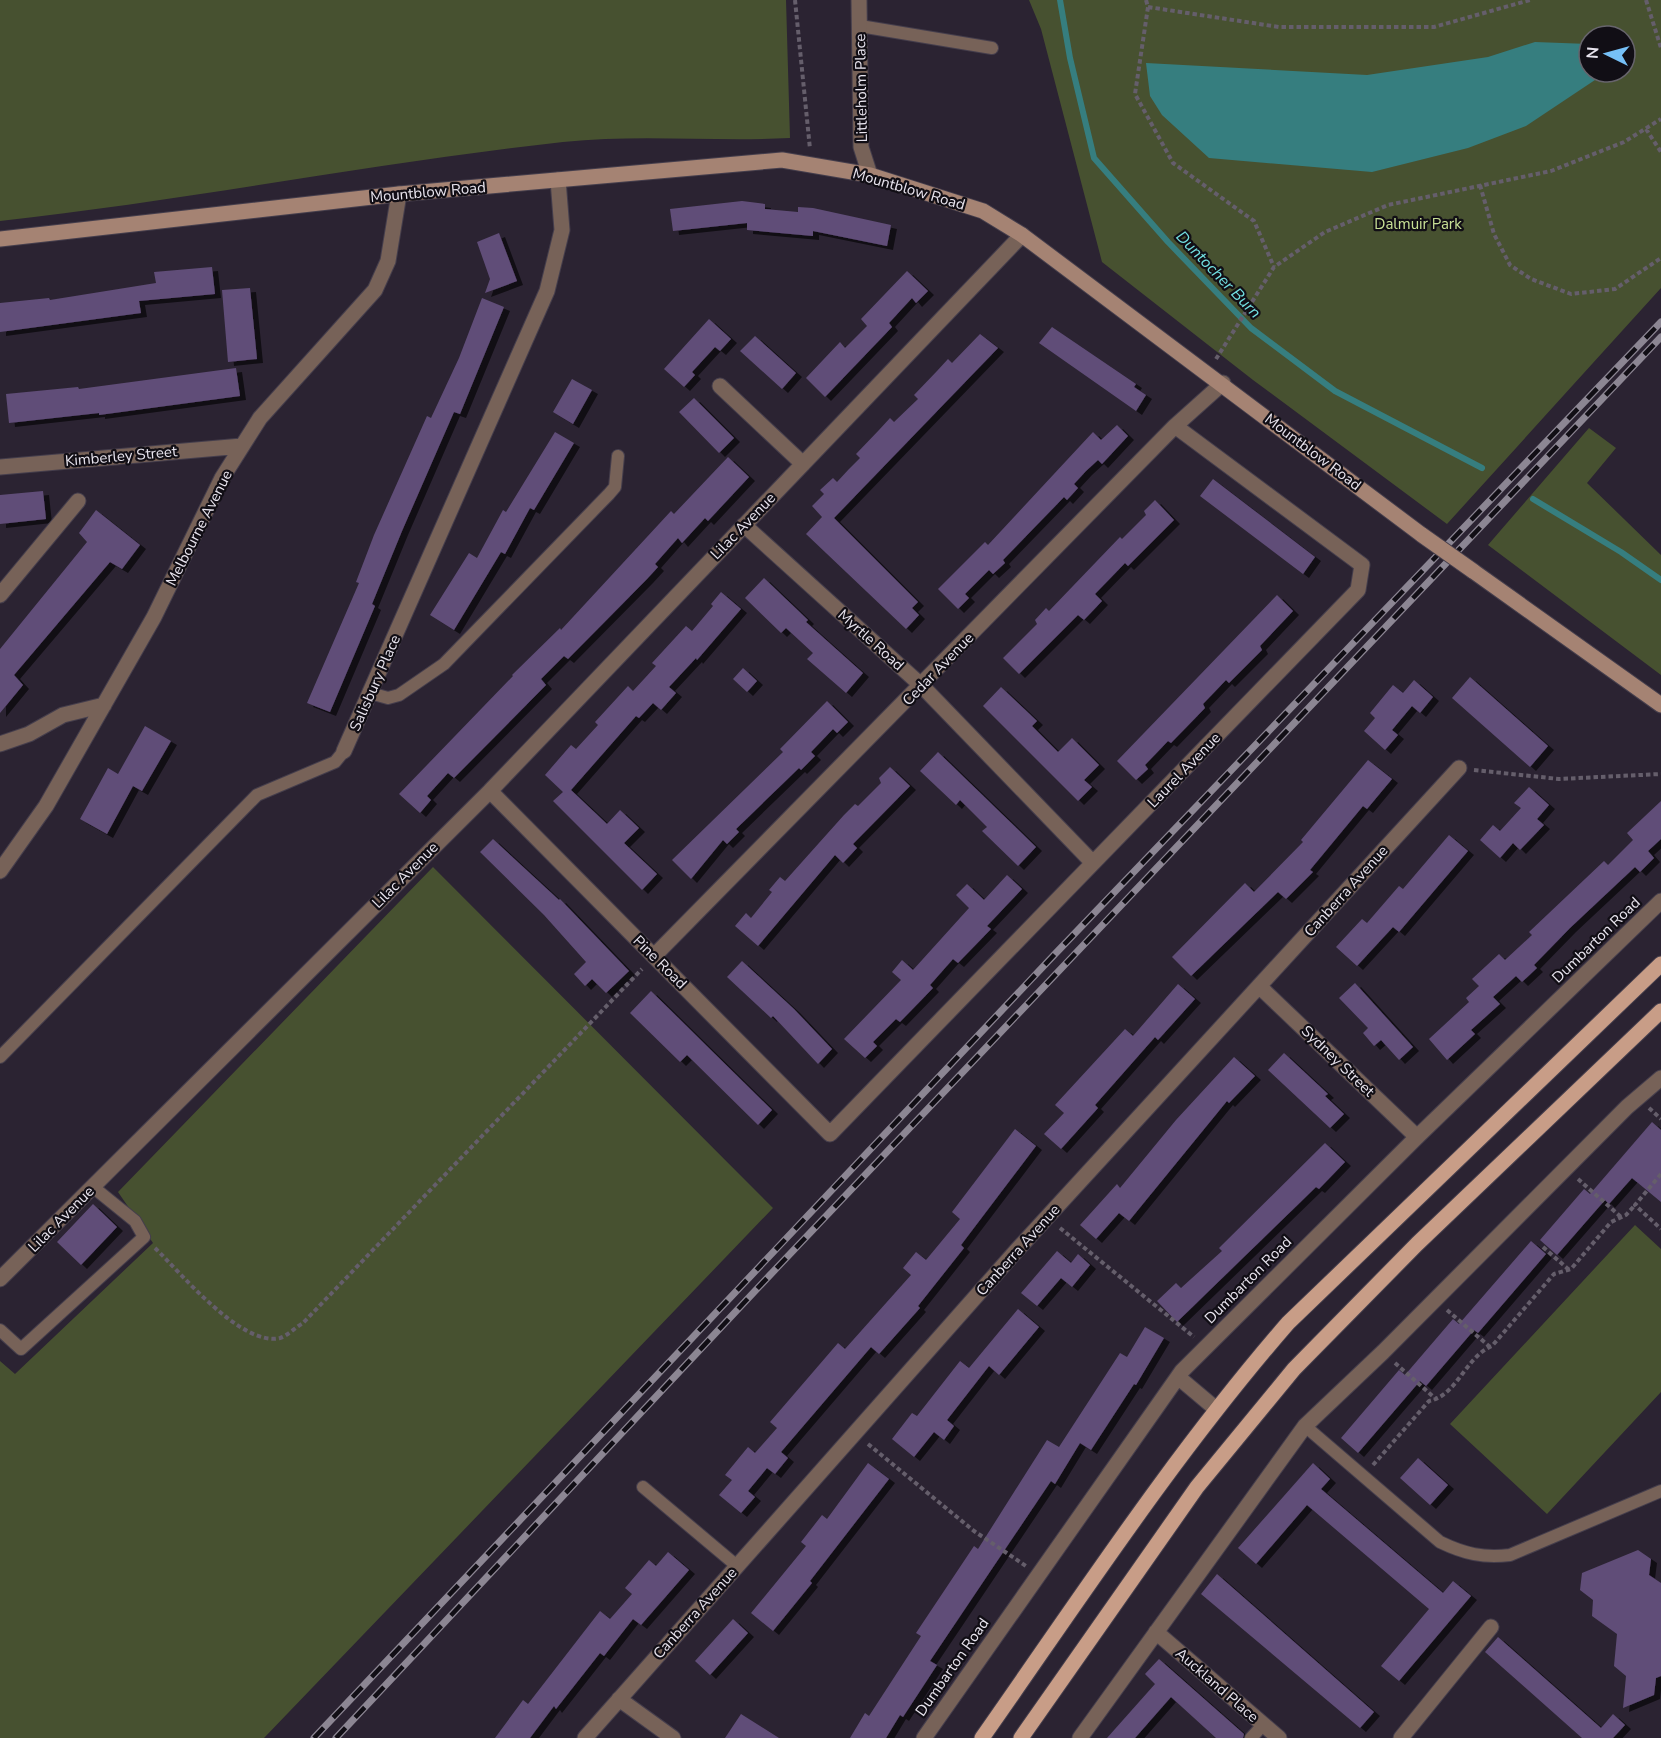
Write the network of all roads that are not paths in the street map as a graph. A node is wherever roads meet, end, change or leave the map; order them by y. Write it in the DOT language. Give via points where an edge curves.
graph roads {
  1 [pos="859,0"];
  2 [pos="860,26"];
  3 [pos="992,48"];
  4 [pos="870,174"];
  5 [pos="558,180"];
  6 [pos="399,194"];
  7 [pos="1022,235"];
  8 [pos="0,239"];
  9 [pos="1223,383"];
  10 [pos="720,386"];
  11 [pos="1175,426"];
  12 [pos="242,446"];
  13 [pos="618,456"];
  14 [pos="803,464"];
  15 [pos="0,467"];
  16 [pos="78,501"];
  17 [pos="744,525"];
  18 [pos="0,595"];
  19 [pos="922,686"];
  20 [pos="370,693"];
  21 [pos="104,705"];
  22 [pos="1661,705"];
  23 [pos="0,744"];
  24 [pos="344,752"];
  25 [pos="1459,768"];
  26 [pos="490,791"];
  27 [pos="1094,864"];
  28 [pos="0,871"];
  29 [pos="1661,902"];
  30 [pos="654,956"];
  31 [pos="1661,964"];
  32 [pos="1259,986"];
  33 [pos="1661,1011"];
  34 [pos="0,1057"];
  35 [pos="1661,1078"];
  36 [pos="830,1134"];
  37 [pos="1418,1137"];
  38 [pos="93,1187"];
  39 [pos="0,1280"];
  40 [pos="0,1330"];
  41 [pos="1178,1377"];
  42 [pos="1216,1409"];
  43 [pos="1305,1426"];
  44 [pos="643,1487"];
  45 [pos="1661,1491"];
  46 [pos="737,1566"];
  47 [pos="1491,1627"];
  48 [pos="1156,1632"];
  49 [pos="619,1699"];
  50 [pos="1263,1725"];
  51 [pos="585,1738"];
  52 [pos="673,1738"];
  53 [pos="924,1738"];
  54 [pos="982,1738"];
  55 [pos="1021,1738"];
  56 [pos="1080,1738"];
  57 [pos="1251,1738"];
  58 [pos="1279,1738"];
  59 [pos="1401,1738"];
  1 -- 2 [label="street, Littleholm Place"];
  2 -- 3 [label="lane"];
  2 -- 4 [label="street, Littleholm Place" via="861,147"];
  4 -- 5 [label="street, Mountblow Road" via="782,160"];
  4 -- 7 [label="street, Mountblow Road" via="983,211"];
  5 -- 6 [label="street, Mountblow Road"];
  5 -- 20 [label="street, Salisbury Place" via="562,230 547,291"];
  6 -- 8 [label="street, Mountblow Road"];
  6 -- 12 [label="street, Melbourne Avenue" via="388,261 375,290 260,418"];
  7 -- 9 [label="street, Mountblow Road"];
  7 -- 14 [label="street, Lilac Avenue"];
  9 -- 11 [label="street, Cedar Avenue"];
  9 -- 22 [label="street, Mountblow Road, bridge" via="1422,535"];
  10 -- 14 [label="street"];
  11 -- 19 [label="street, Cedar Avenue"];
  11 -- 27 [label="street, Laurel Avenue" via="1362,564 1358,590"];
  12 -- 15 [label="street, Kimberley Street"];
  12 -- 21 [label="street, Melbourne Avenue"];
  13 -- 20 [label="lane" via="615,487 444,664 399,695 388,698"];
  14 -- 17 [label="street, Lilac Avenue"];
  16 -- 18 [label="street"];
  17 -- 19 [label="street, Myrtle Road"];
  17 -- 26 [label="street, Lilac Avenue"];
  19 -- 27 [label="street, Myrtle Road"];
  19 -- 30 [label="street, Cedar Avenue"];
  20 -- 24 [label="street, Salisbury Place"];
  21 -- 23 [label="street" via="63,715 29,734"];
  21 -- 28 [label="street, Melbourne Avenue" via="46,806"];
  24 -- 34 [label="lane, Salisbury Place" via="335,762 257,795"];
  25 -- 32 [label="street, Canberra Avenue"];
  26 -- 30 [label="street, Pine Road"];
  26 -- 38 [label="street, Lilac Avenue"];
  27 -- 36 [label="street, Laurel Avenue"];
  29 -- 37 [label="street, Dumbarton Road"];
  30 -- 36 [label="street, Pine Road"];
  31 -- 42 [label="main road" via="1288,1323"];
  32 -- 37 [label="street, Sydney Street"];
  32 -- 46 [label="street, Canberra Avenue"];
  33 -- 55 [label="main road" via="1417,1244 1286,1377 1197,1487"];
  35 -- 43 [label="street" via="1627,1107"];
  37 -- 41 [label="street, Dumbarton Road"];
  38 -- 39 [label="street, Lilac Avenue"];
  38 -- 40 [label="lane" via="135,1221 144,1237 21,1348"];
  41 -- 42 [label="street"];
  41 -- 53 [label="street, Dumbarton Road"];
  42 -- 54 [label="main road"];
  43 -- 45 [label="lane" via="1440,1542 1464,1554 1510,1555"];
  43 -- 48 [label="street"];
  44 -- 46 [label="lane"];
  46 -- 49 [label="street, Canberra Avenue"];
  47 -- 59 [label="street"];
  48 -- 50 [label="street, Auckland Place"];
  48 -- 56 [label="street"];
  49 -- 51 [label="street, Canberra Avenue"];
  49 -- 52 [label="street"];
  50 -- 57 [label="lane"];
  50 -- 58 [label="street, Auckland Place"];
}
